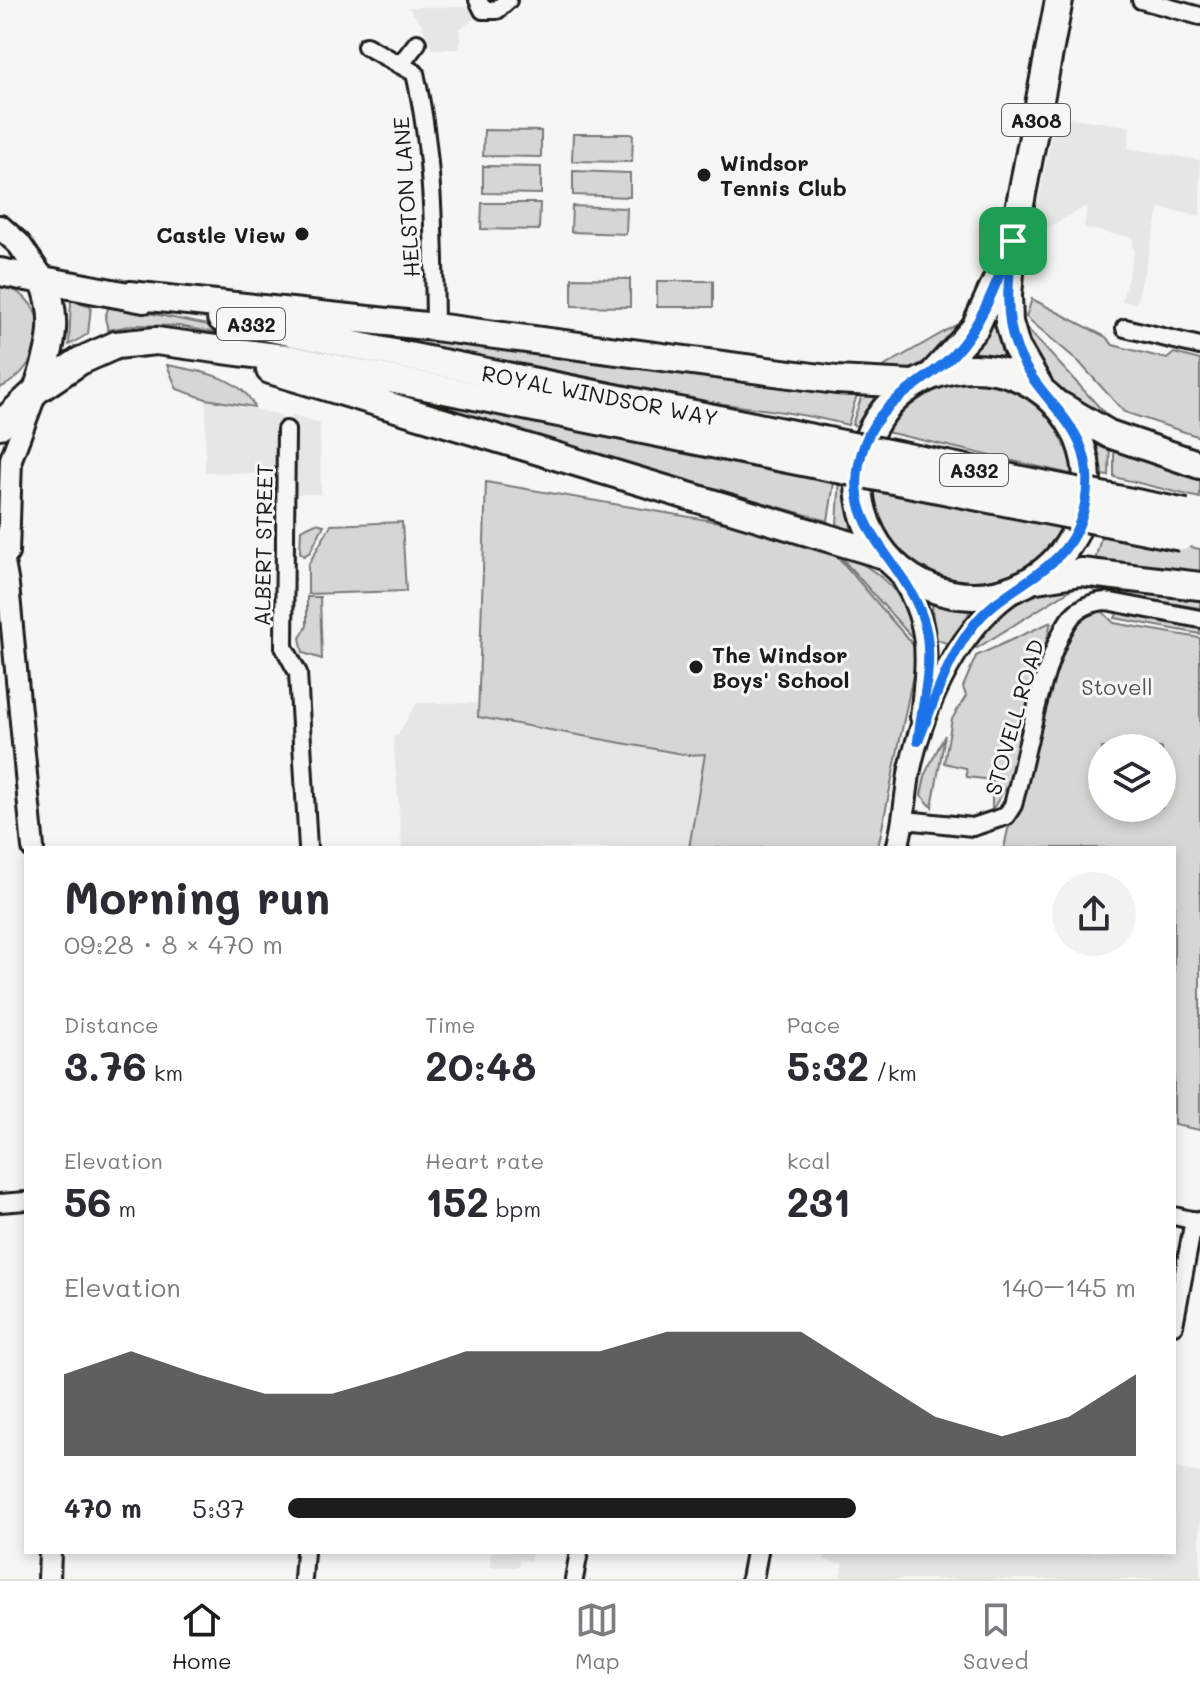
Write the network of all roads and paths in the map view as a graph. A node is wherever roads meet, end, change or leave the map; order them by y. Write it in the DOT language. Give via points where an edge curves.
graph roads {
  1 [pos="478,0"];
  2 [pos="508,0"];
  3 [pos="1059,0"];
  4 [pos="1141,0"];
  5 [pos="1200,16"];
  6 [pos="417,43"];
  7 [pos="366,46"];
  8 [pos="400,65"];
  9 [pos="0,227"];
  10 [pos="1013,241"];
  11 [pos="0,272"];
  12 [pos="43,279"];
  13 [pos="130,295"];
  14 [pos="435,327"];
  15 [pos="1125,328"];
  16 [pos="193,345"];
  17 [pos="1200,346"];
  18 [pos="921,380"];
  19 [pos="37,390"];
  20 [pos="1050,398"];
  21 [pos="0,402"];
  22 [pos="0,425"];
  23 [pos="286,430"];
  24 [pos="760,440"];
  25 [pos="1200,465"];
  26 [pos="1192,527"];
  27 [pos="0,540"];
  28 [pos="890,561"];
  29 [pos="1026,583"];
  30 [pos="8,585"];
  31 [pos="1200,586"];
  32 [pos="1200,619"];
  33 [pos="918,741"];
  34 [pos="905,820"];
  35 [pos="33,846"];
  36 [pos="308,846"];
  37 [pos="898,846"];
  38 [pos="24,1201"];
  39 [pos="0,1203"];
  40 [pos="1176,1216"];
  41 [pos="1197,1221"];
  42 [pos="1176,1316"];
  43 [pos="50,1554"];
  44 [pos="305,1554"];
  45 [pos="579,1554"];
  46 [pos="757,1554"];
  47 [pos="49,1579"];
  48 [pos="303,1579"];
  49 [pos="574,1579"];
  50 [pos="752,1579"];
  1 -- 2 [label="street" via="483,10 497,10"];
  3 -- 10 [label="main road, A308"];
  4 -- 5 [label="street"];
  6 -- 8 [label="street"];
  7 -- 8 [label="street, HELSTON LANE"];
  8 -- 14 [label="street, HELSTON LANE" via="415,73 425,117"];
  9 -- 12 [label="main road"];
  10 -- 18 [label="main road, A308" via="975,328"];
  10 -- 20 [label="main road, A308" via="1008,295 1012,336"];
  11 -- 12 [label="main road, ROYAL WINDSOR WAY"];
  12 -- 13 [label="main road, ROYAL WINDSOR WAY / A332"];
  12 -- 19 [label="main road" via="54,328"];
  13 -- 14 [label="main road"];
  13 -- 24 [label="main road, ROYAL WINDSOR WAY / A332"];
  14 -- 18 [label="main road" via="836,380"];
  15 -- 17 [label="street"];
  16 -- 19 [label="main road, ROYAL WINDSOR WAY / A332" via="116,345"];
  16 -- 24 [label="main road, ROYAL WINDSOR WAY / A332"];
  16 -- 28 [label="main road"];
  18 -- 20 [label="main road, A308" via="957,368 991,369 1022,379"];
  18 -- 28 [label="main road, A308" via="895,398 873,425 859,468 861,506"];
  19 -- 21 [label="main road"];
  19 -- 22 [label="main road"];
  19 -- 30 [label="street" via="8,475"];
  20 -- 25 [label="main road" via="1109,434"];
  20 -- 29 [label="main road, A308" via="1078,439 1087,485 1085,505 1073,537 1055,562"];
  23 -- 36 [label="street, ALBERT STREET" via="284,647 298,673"];
  24 -- 26 [label="main road, ROYAL WINDSOR WAY / A332, bridge"];
  27 -- 30 [label="street"];
  28 -- 29 [label="main road, A308" via="923,586 955,595 983,596"];
  28 -- 33 [label="street" via="918,604 927,641"];
  29 -- 31 [label="main road" via="1081,572"];
  29 -- 33 [label="street" via="984,614 965,637"];
  30 -- 35 [label="street"];
  32 -- 34 [label="street, STOVELL ROAD" via="1092,602 1070,618 1055,647 1006,816 973,827"];
  33 -- 34 [label="street"];
  34 -- 37 [label="street"];
  38 -- 39 [label="street"];
  40 -- 41 [label="street"];
  41 -- 42 [label="street"];
  43 -- 47 [label="street"];
  44 -- 48 [label="street"];
  45 -- 49 [label="street"];
  46 -- 50 [label="street"];
}
